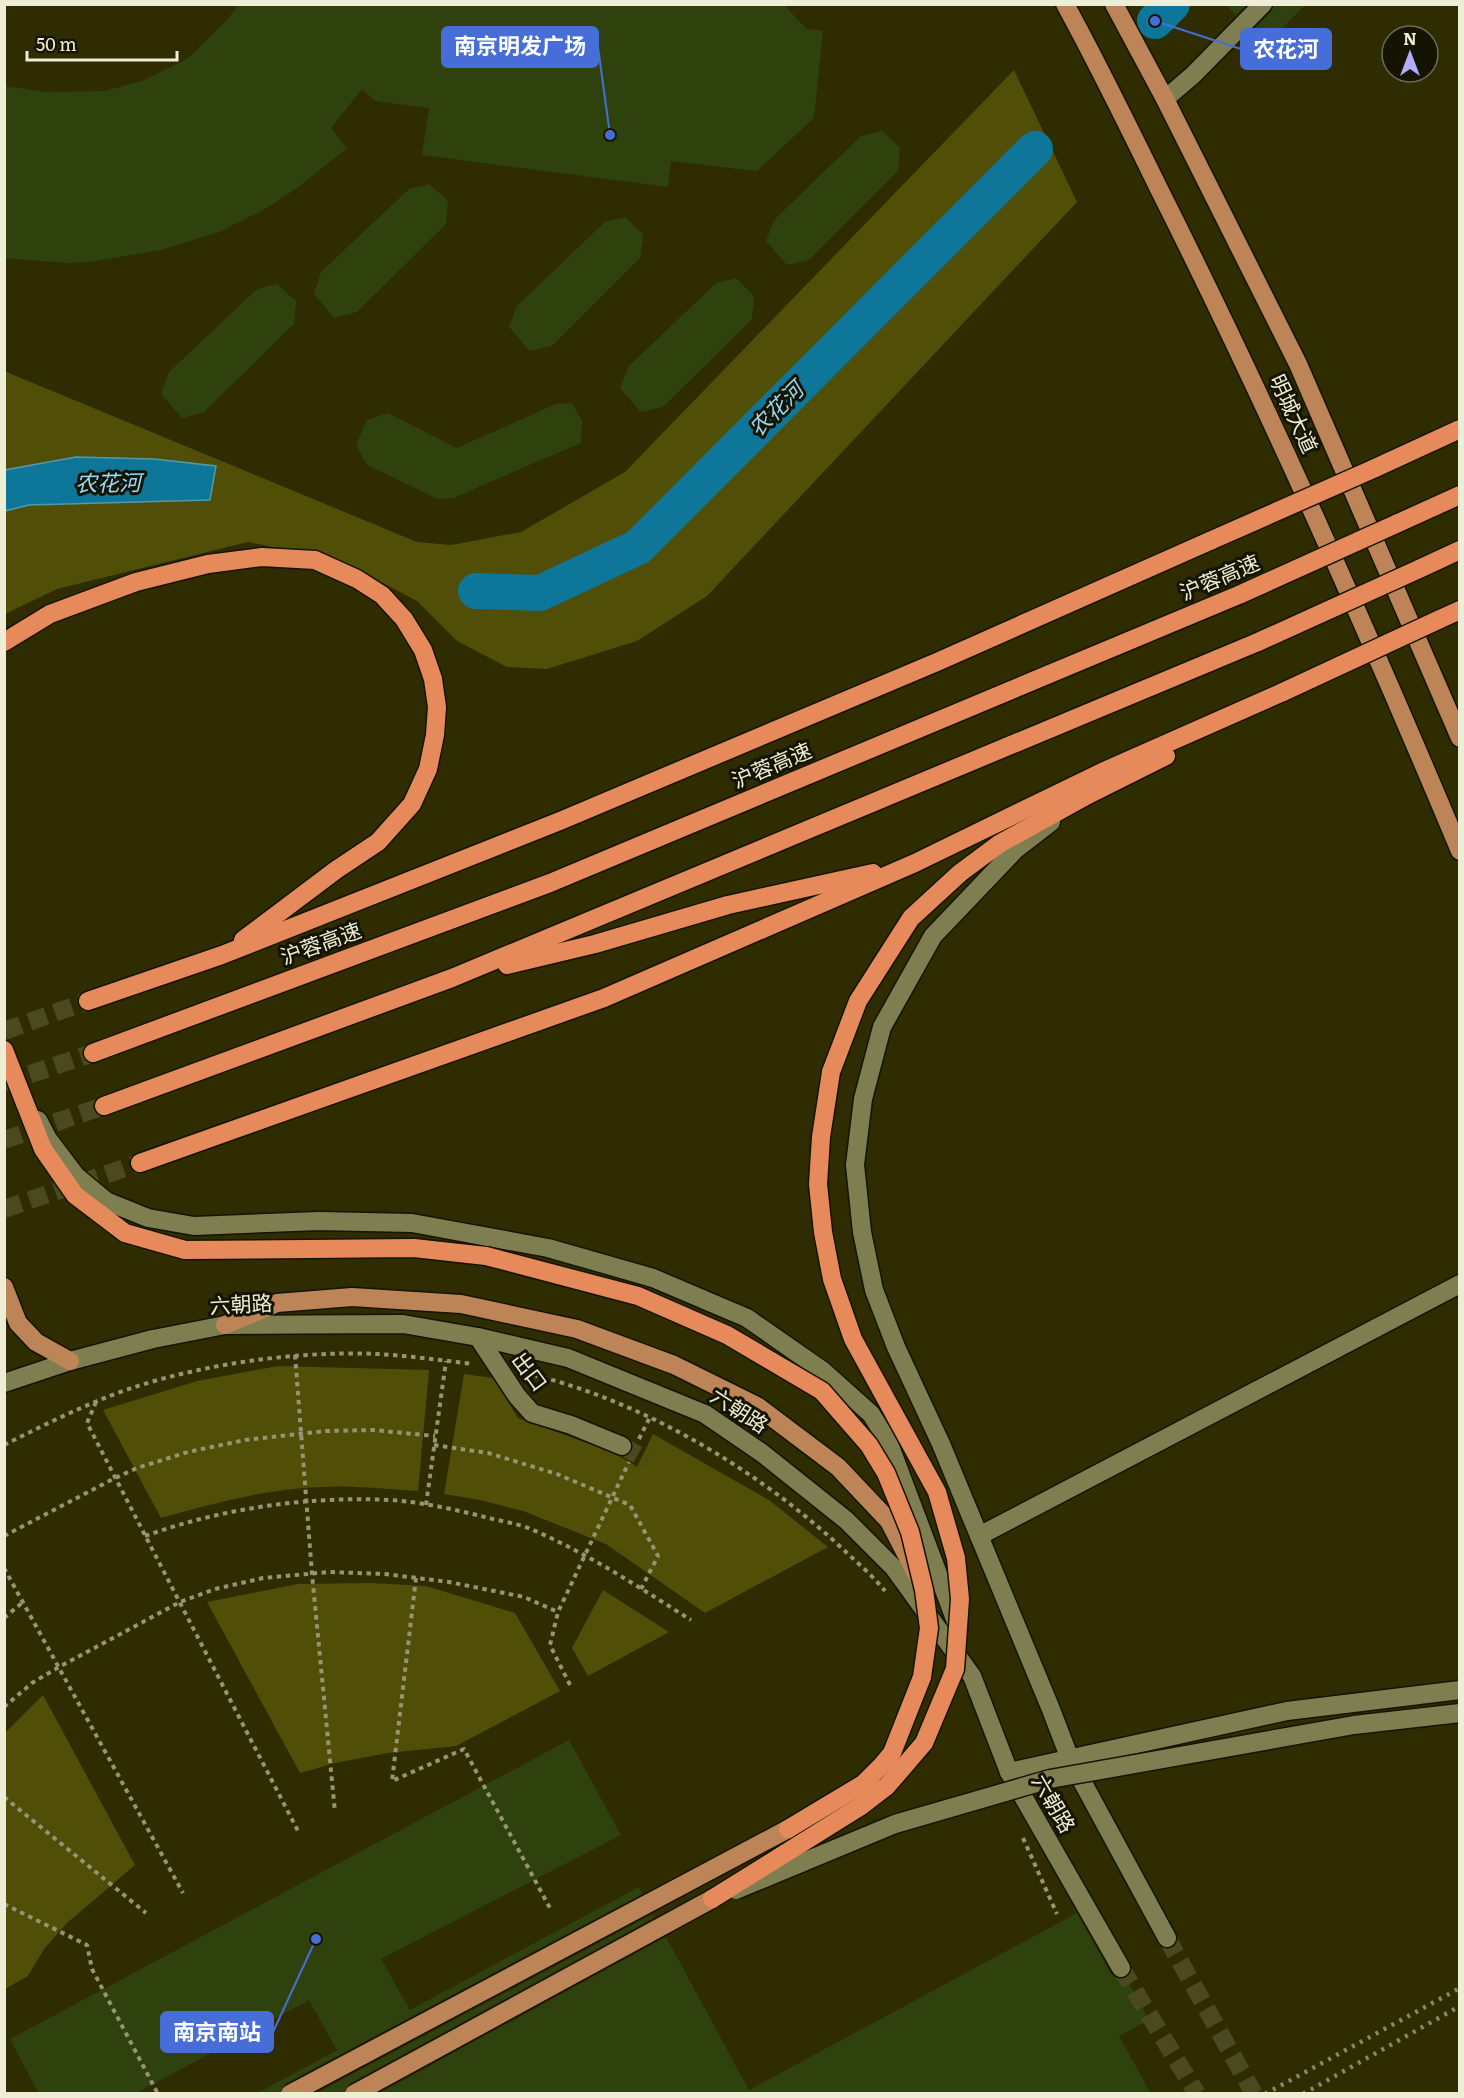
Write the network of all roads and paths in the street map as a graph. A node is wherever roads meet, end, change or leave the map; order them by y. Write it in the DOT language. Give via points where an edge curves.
graph roads {
  1 [pos="1065,4"];
  2 [pos="1114,4"];
  3 [pos="1263,4"];
  4 [pos="1165,99"];
  5 [pos="1460,429"];
  6 [pos="1460,495"];
  7 [pos="1460,550"];
  8 [pos="1460,610"];
  9 [pos="4,642"];
  10 [pos="1275,696"];
  11 [pos="1460,738"];
  12 [pos="1084,797"];
  13 [pos="1460,851"];
  14 [pos="915,863"];
  15 [pos="222,955"];
  16 [pos="452,978"];
  17 [pos="87,1001"];
  18 [pos="93,1053"];
  19 [pos="7,1056"];
  20 [pos="104,1106"];
  21 [pos="140,1163"];
  22 [pos="1460,1284"];
  23 [pos="4,1287"];
  24 [pos="225,1325"];
  25 [pos="478,1337"];
  26 [pos="295,1355"];
  27 [pos="70,1361"];
  28 [pos="446,1361"];
  29 [pos="496,1367"];
  30 [pos="4,1383"];
  31 [pos="96,1401"];
  32 [pos="650,1417"];
  33 [pos="301,1433"];
  34 [pos="435,1436"];
  35 [pos="4,1445"];
  36 [pos="434,1445"];
  37 [pos="629,1450"];
  38 [pos="115,1478"];
  39 [pos="612,1498"];
  40 [pos="306,1503"];
  41 [pos="426,1506"];
  42 [pos="4,1536"];
  43 [pos="145,1536"];
  44 [pos="979,1536"];
  45 [pos="584,1557"];
  46 [pos="4,1568"];
  47 [pos="312,1574"];
  48 [pos="416,1578"];
  49 [pos="641,1589"];
  50 [pos="924,1590"];
  51 [pos="891,1598"];
  52 [pos="23,1602"];
  53 [pos="180,1602"];
  54 [pos="558,1612"];
  55 [pos="4,1618"];
  56 [pos="691,1620"];
  57 [pos="59,1667"];
  58 [pos="972,1676"];
  59 [pos="922,1677"];
  60 [pos="570,1685"];
  61 [pos="1460,1690"];
  62 [pos="4,1707"];
  63 [pos="1460,1713"];
  64 [pos="1070,1759"];
  65 [pos="1009,1772"];
  66 [pos="887,1786"];
  67 [pos="4,1797"];
  68 [pos="861,1806"];
  69 [pos="335,1812"];
  70 [pos="788,1829"];
  71 [pos="1019,1830"];
  72 [pos="298,1831"];
  73 [pos="183,1893"];
  74 [pos="712,1899"];
  75 [pos="4,1904"];
  76 [pos="551,1910"];
  77 [pos="146,1913"];
  78 [pos="1058,1914"];
  79 [pos="1167,1938"];
  80 [pos="1121,1968"];
  81 [pos="158,2094"];
  82 [pos="290,2094"];
  83 [pos="354,2094"];
  1 -- 13 [label="main road, 明城大道" via="1276,430"];
  2 -- 4 [label="main road, 明城大道"];
  3 -- 4 [label="street"];
  4 -- 11 [label="main road, 明城大道" via="1298,364"];
  5 -- 15 [label="highway, bridge" via="926,667 592,807"];
  6 -- 18 [label="highway, 沪蓉高速, bridge" via="1241,594 550,883"];
  7 -- 16 [label="highway, bridge" via="1258,642"];
  8 -- 10 [label="highway, bridge"];
  9 -- 15 [label="highway" via="50,614 136,582 208,564 262,556 315,560 382,595 404,619 423,650 434,679 437,707 428,769 412,804 378,842"];
  10 -- 12 [label="highway"];
  10 -- 14 [label="highway" via="1102,772"];
  12 -- 44 [label="street" via="1016,849 933,936 882,1026 862,1099 855,1165 862,1232 874,1290"];
  12 -- 66 [label="highway, bridge" via="999,844 960,873 912,918 858,1001 831,1072 818,1184 832,1278 853,1339 936,1492 956,1558 960,1599 955,1669 924,1743"];
  14 -- 16 [label="highway" via="728,905 595,944"];
  14 -- 21 [label="highway" via="604,998"];
  15 -- 17 [label="highway"];
  16 -- 20 [label="highway"];
  19 -- 50 [label="highway, bridge" via="43,1149 75,1195 125,1233 185,1250 414,1248 486,1256 638,1296 727,1335 822,1391 869,1445 886,1473 910,1532"];
  19 -- 58 [label="street" via="48,1139 76,1176 106,1201 148,1218 195,1226 319,1221 412,1223 548,1248 653,1278 747,1318 823,1371 871,1414 888,1441 954,1613"];
  22 -- 44 [label="street"];
  23 -- 27 [label="main road" via="18,1323 36,1342"];
  24 -- 25 [label="street, 六朝路" via="403,1324"];
  24 -- 27 [label="street, 六朝路"];
  24 -- 50 [label="main road, bridge" via="277,1303 352,1297 461,1304 578,1329 674,1365 757,1406 838,1467 889,1521"];
  25 -- 29 [label="street, 出口"];
  25 -- 58 [label="street, 六朝路" via="568,1358 630,1382 705,1414 762,1453 846,1520 894,1568"];
  26 -- 28 [label="path" via="377,1354"];
  26 -- 31 [label="path" via="215,1367 140,1385"];
  26 -- 33 [label="path"];
  27 -- 30 [label="street, 六朝路"];
  28 -- 29 [label="path"];
  28 -- 34 [label="path"];
  29 -- 32 [label="path" via="560,1381"];
  29 -- 37 [label="street, 出口" via="532,1413 572,1425"];
  31 -- 35 [label="path"];
  31 -- 38 [label="path" via="87,1423"];
  32 -- 37 [label="path"];
  32 -- 51 [label="path" via="737,1466 817,1524"];
  33 -- 34 [label="path" via="374,1430"];
  33 -- 38 [label="path" via="188,1452"];
  33 -- 40 [label="path"];
  34 -- 36 [label="path"];
  36 -- 39 [label="path" via="488,1453 557,1474"];
  36 -- 41 [label="path"];
  37 -- 39 [label="path"];
  38 -- 42 [label="path"];
  38 -- 43 [label="path"];
  39 -- 45 [label="path"];
  39 -- 49 [label="path" via="630,1505 658,1556"];
  40 -- 41 [label="path" via="393,1500"];
  40 -- 43 [label="path" via="226,1513"];
  40 -- 47 [label="path"];
  41 -- 45 [label="path" via="532,1529"];
  43 -- 53 [label="path"];
  44 -- 64 [label="street"];
  45 -- 49 [label="path"];
  45 -- 54 [label="path"];
  46 -- 52 [label="path"];
  47 -- 48 [label="path"];
  47 -- 53 [label="path" via="263,1578"];
  47 -- 69 [label="path"];
  48 -- 54 [label="path" via="524,1597"];
  48 -- 76 [label="path" via="392,1781 464,1749"];
  49 -- 56 [label="path"];
  50 -- 59 [label="highway, bridge" via="929,1628"];
  52 -- 55 [label="path"];
  52 -- 57 [label="path"];
  53 -- 57 [label="path"];
  53 -- 72 [label="path"];
  54 -- 60 [label="path" via="550,1645"];
  57 -- 62 [label="path"];
  57 -- 73 [label="path"];
  58 -- 65 [label="street, 六朝路"];
  59 -- 66 [label="highway, bridge" via="912,1728"];
  59 -- 70 [label="highway, bridge" via="892,1754 862,1784"];
  61 -- 64 [label="street" via="1287,1712"];
  63 -- 74 [label="street, bridge" via="1354,1725 1050,1779 895,1824"];
  64 -- 65 [label="street"];
  64 -- 79 [label="street"];
  65 -- 80 [label="street, 六朝路"];
  66 -- 68 [label="highway, bridge"];
  67 -- 77 [label="path"];
  68 -- 70 [label="highway, bridge"];
  68 -- 74 [label="highway, bridge"];
  70 -- 82 [label="main road, bridge"];
  71 -- 78 [label="path"];
  74 -- 83 [label="main road, bridge"];
  75 -- 81 [label="path" via="87,1945 92,1970"];
}
